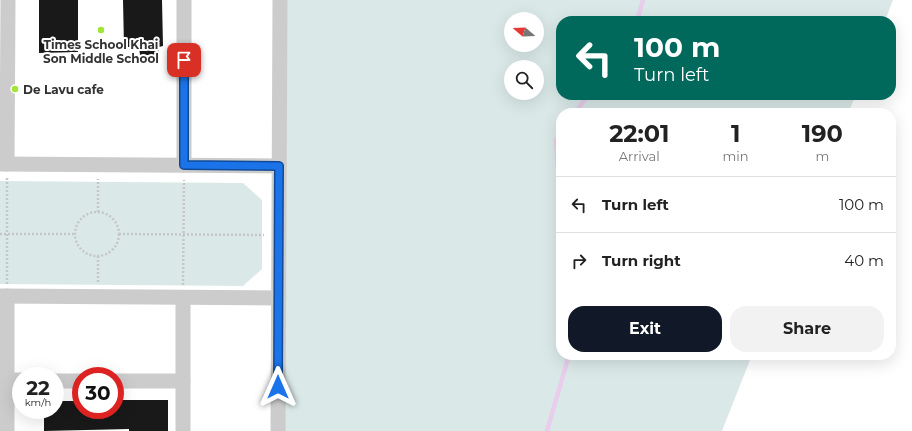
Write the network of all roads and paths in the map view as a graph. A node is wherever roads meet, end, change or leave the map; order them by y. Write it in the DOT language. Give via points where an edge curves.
graph roads {
  1 [pos="8,0"];
  2 [pos="184,0"];
  3 [pos="280,0"];
  4 [pos="4,164"];
  5 [pos="98,165"];
  6 [pos="184,165"];
  7 [pos="279,166"];
  8 [pos="98,212"];
  9 [pos="0,234"];
  10 [pos="7,234"];
  11 [pos="75,234"];
  12 [pos="119,234"];
  13 [pos="184,235"];
  14 [pos="279,235"];
  15 [pos="98,256"];
  16 [pos="4,296"];
  17 [pos="98,297"];
  18 [pos="183,298"];
  19 [pos="278,298"];
  20 [pos="12,367"];
  21 [pos="124,381"];
  22 [pos="183,381"];
  23 [pos="12,393"];
  24 [pos="6,431"];
  25 [pos="183,431"];
  26 [pos="278,431"];
  1 -- 4 [label="street"];
  2 -- 6 [label="street"];
  3 -- 7 [label="street"];
  4 -- 5 [label="street"];
  4 -- 10 [label="path"];
  5 -- 6 [label="street"];
  5 -- 8 [label="path"];
  6 -- 7 [label="street"];
  6 -- 13 [label="path"];
  7 -- 14 [label="street"];
  8 -- 11 [label="path" via="84,216 76,227"];
  8 -- 12 [label="path" via="115,222"];
  9 -- 10 [label="path"];
  10 -- 11 [label="path"];
  10 -- 16 [label="path"];
  11 -- 15 [label="path" via="76,241 84,252"];
  12 -- 13 [label="path"];
  12 -- 15 [label="path" via="115,247"];
  13 -- 14 [label="path"];
  13 -- 18 [label="path"];
  14 -- 19 [label="street"];
  15 -- 17 [label="path"];
  16 -- 17 [label="street"];
  16 -- 20 [label="street"];
  17 -- 18 [label="street"];
  18 -- 19 [label="street"];
  18 -- 22 [label="street"];
  19 -- 26 [label="street"];
  21 -- 22 [label="street"];
  22 -- 25 [label="street"];
  23 -- 24 [label="street"];
}
